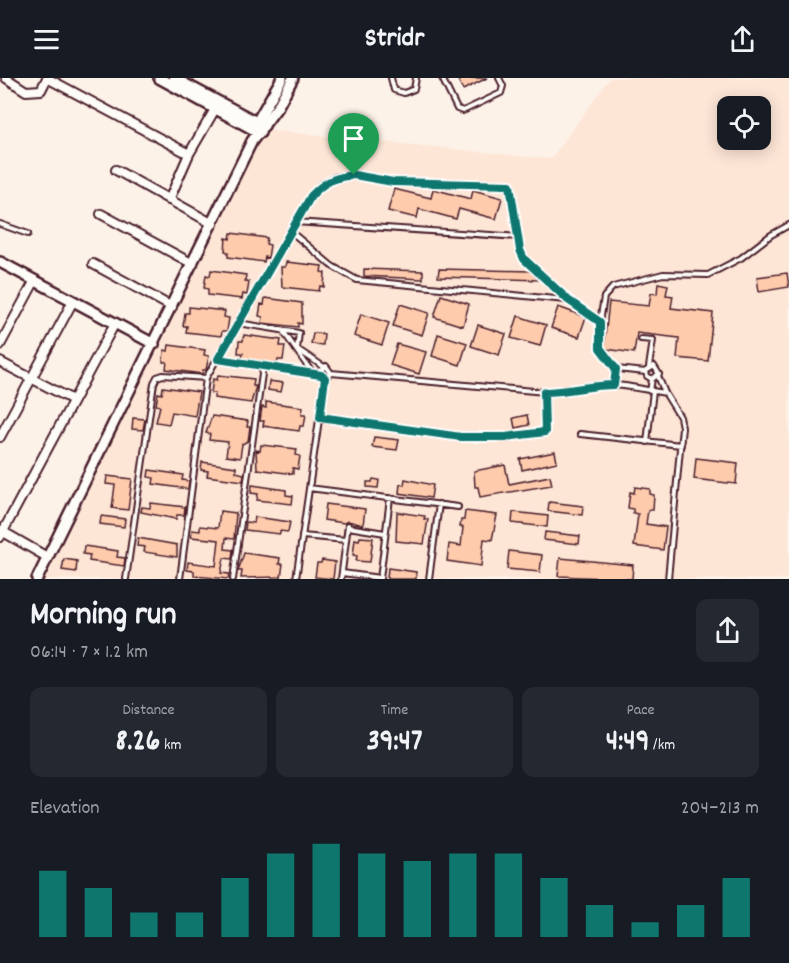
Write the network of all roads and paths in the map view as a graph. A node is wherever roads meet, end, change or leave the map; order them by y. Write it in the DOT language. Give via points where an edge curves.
graph roads {
  1 [pos="6,78"];
  2 [pos="47,78"];
  3 [pos="159,78"];
  4 [pos="174,78"];
  5 [pos="282,78"];
  6 [pos="293,78"];
  7 [pos="391,78"];
  8 [pos="416,78"];
  9 [pos="442,78"];
  10 [pos="499,78"];
  11 [pos="217,106"];
  12 [pos="258,128"];
  13 [pos="189,154"];
  14 [pos="116,170"];
  15 [pos="168,200"];
  16 [pos="100,214"];
  17 [pos="295,222"];
  18 [pos="0,224"];
  19 [pos="213,224"];
  20 [pos="789,225"];
  21 [pos="290,231"];
  22 [pos="28,234"];
  23 [pos="519,237"];
  24 [pos="0,262"];
  25 [pos="93,264"];
  26 [pos="193,264"];
  27 [pos="34,282"];
  28 [pos="568,300"];
  29 [pos="73,301"];
  30 [pos="172,307"];
  31 [pos="600,322"];
  32 [pos="115,323"];
  33 [pos="238,323"];
  34 [pos="282,331"];
  35 [pos="641,339"];
  36 [pos="154,344"];
  37 [pos="0,345"];
  38 [pos="297,349"];
  39 [pos="218,359"];
  40 [pos="0,362"];
  41 [pos="324,366"];
  42 [pos="263,367"];
  43 [pos="649,367"];
  44 [pos="616,369"];
  45 [pos="646,372"];
  46 [pos="331,373"];
  47 [pos="313,374"];
  48 [pos="323,376"];
  49 [pos="658,376"];
  50 [pos="32,378"];
  51 [pos="206,378"];
  52 [pos="652,379"];
  53 [pos="614,385"];
  54 [pos="652,391"];
  55 [pos="544,392"];
  56 [pos="665,393"];
  57 [pos="74,400"];
  58 [pos="320,417"];
  59 [pos="580,434"];
  60 [pos="0,437"];
  61 [pos="647,441"];
  62 [pos="681,445"];
  63 [pos="309,488"];
  64 [pos="390,498"];
  65 [pos="439,504"];
  66 [pos="458,507"];
  67 [pos="1,533"];
  68 [pos="386,533"];
  69 [pos="302,536"];
  70 [pos="346,540"];
  71 [pos="47,557"];
  72 [pos="342,573"];
  73 [pos="37,579"];
  74 [pos="126,579"];
  75 [pos="180,579"];
  76 [pos="233,579"];
  77 [pos="296,579"];
  78 [pos="341,579"];
  79 [pos="380,579"];
  80 [pos="429,579"];
  81 [pos="668,579"];
  1 -- 2 [label="street" via="31,92 41,90"];
  2 -- 13 [label="street"];
  3 -- 11 [label="street"];
  4 -- 11 [label="street"];
  5 -- 12 [label="street"];
  6 -- 12 [label="street"];
  7 -- 8 [label="lane" via="394,90 404,93 414,88"];
  9 -- 10 [label="lane" via="457,109 463,111 501,93"];
  11 -- 12 [label="street"];
  11 -- 13 [label="street"];
  12 -- 19 [label="street"];
  13 -- 15 [label="street"];
  14 -- 15 [label="street"];
  15 -- 19 [label="street"];
  16 -- 26 [label="street"];
  17 -- 21 [label="lane"];
  17 -- 23 [label="lane"];
  17 -- 23 [label="lane" via="311,196 335,177 505,183 513,189"];
  18 -- 22 [label="lane"];
  19 -- 26 [label="street"];
  20 -- 31 [label="lane" via="708,275 663,274 613,287 604,297"];
  21 -- 28 [label="lane" via="332,266 357,280"];
  21 -- 33 [label="lane"];
  23 -- 28 [label="lane" via="524,259"];
  24 -- 27 [label="street"];
  25 -- 30 [label="street"];
  26 -- 30 [label="street"];
  27 -- 29 [label="street"];
  27 -- 37 [label="street"];
  28 -- 31 [label="lane"];
  29 -- 32 [label="street"];
  29 -- 50 [label="street"];
  30 -- 36 [label="street"];
  31 -- 44 [label="lane" via="600,348"];
  32 -- 36 [label="street"];
  32 -- 57 [label="street"];
  33 -- 34 [label="lane"];
  33 -- 39 [label="lane"];
  34 -- 38 [label="lane"];
  34 -- 38 [label="lane" via="299,333"];
  35 -- 43 [label="lane" via="653,340"];
  36 -- 71 [label="street"];
  38 -- 41 [label="lane"];
  38 -- 47 [label="lane"];
  39 -- 42 [label="lane"];
  39 -- 51 [label="lane"];
  40 -- 50 [label="street"];
  41 -- 46 [label="lane"];
  41 -- 48 [label="lane"];
  42 -- 47 [label="lane"];
  42 -- 76 [label="lane"];
  43 -- 45 [label="lane"];
  43 -- 49 [label="lane" via="658,369"];
  44 -- 45 [label="lane"];
  44 -- 53 [label="lane"];
  45 -- 52 [label="lane"];
  46 -- 48 [label="lane"];
  46 -- 55 [label="lane"];
  47 -- 48 [label="lane"];
  48 -- 58 [label="lane"];
  49 -- 52 [label="lane"];
  49 -- 56 [label="lane"];
  50 -- 57 [label="street"];
  50 -- 60 [label="street"];
  51 -- 74 [label="lane" via="163,375 154,383"];
  51 -- 75 [label="lane"];
  52 -- 54 [label="lane"];
  53 -- 54 [label="lane"];
  53 -- 55 [label="lane"];
  54 -- 56 [label="lane"];
  54 -- 61 [label="lane"];
  55 -- 58 [label="lane" via="545,432 505,437 461,437"];
  56 -- 62 [label="lane" via="680,417"];
  57 -- 67 [label="street"];
  58 -- 63 [label="lane"];
  59 -- 61 [label="lane"];
  61 -- 62 [label="lane"];
  62 -- 81 [label="lane"];
  63 -- 64 [label="lane"];
  63 -- 69 [label="lane"];
  64 -- 65 [label="lane"];
  64 -- 68 [label="lane"];
  65 -- 66 [label="lane"];
  65 -- 80 [label="lane"];
  67 -- 71 [label="street"];
  68 -- 70 [label="lane" via="348,526"];
  68 -- 79 [label="lane"];
  69 -- 70 [label="lane"];
  69 -- 77 [label="lane"];
  70 -- 72 [label="lane"];
  71 -- 73 [label="street"];
  72 -- 78 [label="lane"];
  72 -- 79 [label="lane"];
}
